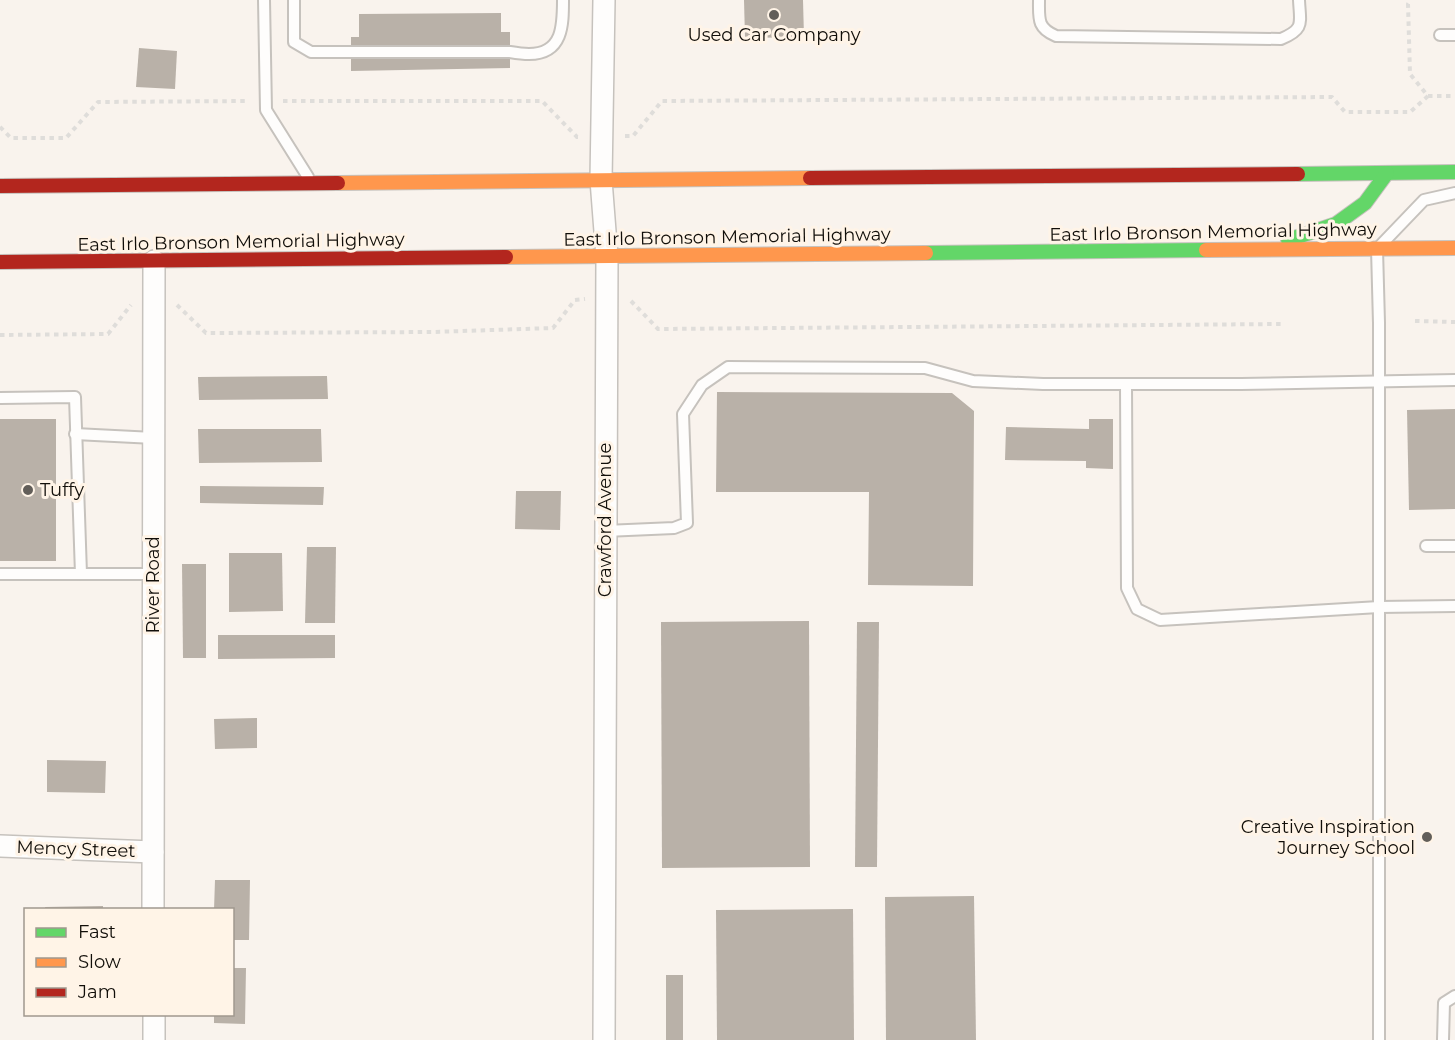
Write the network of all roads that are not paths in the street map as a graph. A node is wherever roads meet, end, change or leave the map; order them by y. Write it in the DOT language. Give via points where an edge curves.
graph roads {
  1 [pos="264,0"];
  2 [pos="294,0"];
  3 [pos="563,0"];
  4 [pos="604,0"];
  5 [pos="1039,0"];
  6 [pos="1299,0"];
  7 [pos="1455,34"];
  8 [pos="1440,35"];
  9 [pos="1455,172"];
  10 [pos="1387,173"];
  11 [pos="601,180"];
  12 [pos="311,183"];
  13 [pos="0,186"];
  14 [pos="1455,193"];
  15 [pos="1455,248"];
  16 [pos="1377,249"];
  17 [pos="1261,250"];
  18 [pos="606,257"];
  19 [pos="154,261"];
  20 [pos="0,262"];
  21 [pos="1379,380"];
  22 [pos="1455,380"];
  23 [pos="1126,384"];
  24 [pos="0,398"];
  25 [pos="75,434"];
  26 [pos="154,438"];
  27 [pos="605,531"];
  28 [pos="1426,546"];
  29 [pos="1455,546"];
  30 [pos="0,574"];
  31 [pos="81,574"];
  32 [pos="153,574"];
  33 [pos="1455,606"];
  34 [pos="1379,607"];
  35 [pos="0,846"];
  36 [pos="153,852"];
  37 [pos="153,908"];
  38 [pos="1455,996"];
  39 [pos="154,1016"];
  40 [pos="154,1040"];
  41 [pos="604,1040"];
  42 [pos="1379,1040"];
  43 [pos="1443,1040"];
  1 -- 12 [label="lane" via="266,110"];
  2 -- 3 [label="lane" via="294,42 311,52 529,54 550,49 557,41"];
  4 -- 11 [label="street, Crawford Avenue"];
  5 -- 6 [label="lane" via="1039,20 1045,31 1056,36 1281,39 1293,34 1300,25"];
  7 -- 8 [label="lane"];
  9 -- 10 [label="highway"];
  10 -- 11 [label="highway"];
  10 -- 17 [label="highway" via="1365,203 1336,224"];
  11 -- 12 [label="highway"];
  11 -- 18 [label="street, Crawford Avenue"];
  12 -- 13 [label="highway"];
  14 -- 16 [label="lane" via="1424,200"];
  15 -- 16 [label="highway, East Irlo Bronson Memorial Highway"];
  16 -- 17 [label="highway, East Irlo Bronson Memorial Highway"];
  16 -- 21 [label="lane"];
  17 -- 18 [label="highway, East Irlo Bronson Memorial Highway"];
  18 -- 19 [label="highway, East Irlo Bronson Memorial Highway"];
  18 -- 27 [label="street, Crawford Avenue"];
  19 -- 20 [label="highway, East Irlo Bronson Memorial Highway"];
  19 -- 26 [label="street, River Road"];
  21 -- 22 [label="lane"];
  21 -- 23 [label="lane"];
  21 -- 34 [label="lane"];
  23 -- 27 [label="lane" via="973,381 925,368 728,367 702,385 683,414 687,523 674,528"];
  23 -- 34 [label="lane" via="1127,588 1137,609 1160,620"];
  24 -- 25 [label="lane" via="75,397"];
  25 -- 26 [label="lane"];
  25 -- 31 [label="lane"];
  26 -- 32 [label="street, River Road"];
  27 -- 41 [label="street, Crawford Avenue"];
  28 -- 29 [label="lane"];
  30 -- 31 [label="lane"];
  31 -- 32 [label="lane"];
  32 -- 36 [label="street, River Road"];
  33 -- 34 [label="lane"];
  34 -- 42 [label="lane"];
  35 -- 36 [label="street, Mency Street"];
  36 -- 37 [label="street, River Road"];
  38 -- 43 [label="lane" via="1444,1003"];
  39 -- 40 [label="street"];
}
